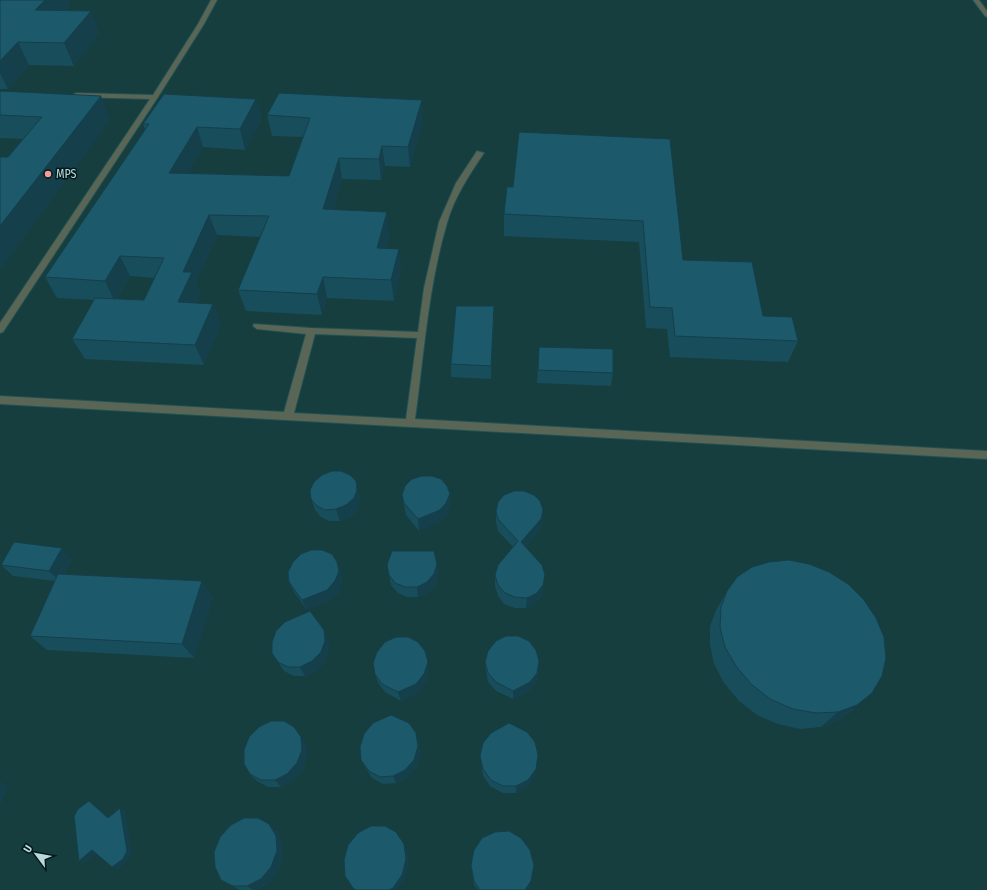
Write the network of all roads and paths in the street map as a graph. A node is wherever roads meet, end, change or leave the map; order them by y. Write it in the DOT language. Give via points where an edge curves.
graph roads {
  1 [pos="214,0"];
  2 [pos="976,0"];
  3 [pos="987,15"];
  4 [pos="70,94"];
  5 [pos="155,97"];
  6 [pos="480,153"];
  7 [pos="257,326"];
  8 [pos="0,330"];
  9 [pos="311,331"];
  10 [pos="421,335"];
  11 [pos="0,400"];
  12 [pos="288,415"];
  13 [pos="410,422"];
  14 [pos="987,455"];
  1 -- 5 [label="lane"];
  2 -- 3 [label="lane"];
  4 -- 5 [label="lane"];
  5 -- 8 [label="lane"];
  6 -- 10 [label="lane" via="460,183 443,222 428,288"];
  7 -- 9 [label="lane"];
  9 -- 10 [label="lane"];
  9 -- 12 [label="lane"];
  10 -- 13 [label="lane"];
  11 -- 12 [label="lane"];
  12 -- 13 [label="lane"];
  13 -- 14 [label="lane"];
}
